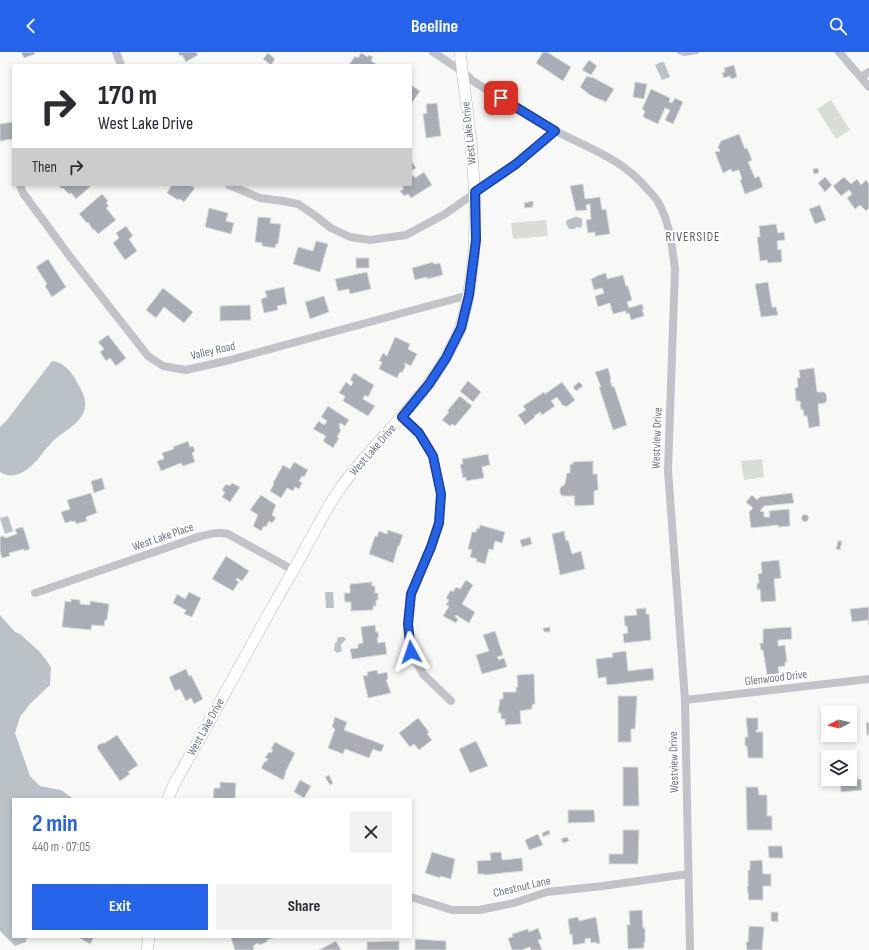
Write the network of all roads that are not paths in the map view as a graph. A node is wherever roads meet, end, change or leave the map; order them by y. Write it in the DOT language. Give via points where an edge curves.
graph roads {
  1 [pos="116,52"];
  2 [pos="433,52"];
  3 [pos="460,52"];
  4 [pos="679,52"];
  5 [pos="697,52"];
  6 [pos="839,52"];
  7 [pos="121,64"];
  8 [pos="463,72"];
  9 [pos="869,72"];
  10 [pos="860,77"];
  11 [pos="869,87"];
  12 [pos="555,131"];
  13 [pos="20,186"];
  14 [pos="231,186"];
  15 [pos="475,192"];
  16 [pos="469,295"];
  17 [pos="402,417"];
  18 [pos="293,570"];
  19 [pos="35,592"];
  20 [pos="869,679"];
  21 [pos="685,700"];
  22 [pos="451,701"];
  23 [pos="168,798"];
  24 [pos="688,874"];
  25 [pos="412,898"];
  26 [pos="149,938"];
  27 [pos="147,950"];
  28 [pos="690,950"];
  1 -- 7 [label="street"];
  2 -- 8 [label="street, Westview Drive"];
  3 -- 8 [label="main road, West Lake Drive"];
  4 -- 5 [label="lane"];
  6 -- 10 [label="street"];
  8 -- 12 [label="street, Westview Drive" via="473,81"];
  8 -- 15 [label="main road, West Lake Drive"];
  9 -- 10 [label="street"];
  10 -- 11 [label="street"];
  12 -- 15 [label="street" via="516,164"];
  12 -- 21 [label="street, Westview Drive" via="602,153 639,179 658,201 671,241 675,274 668,470"];
  13 -- 16 [label="street, Valley Road" via="71,258 148,356 163,366 186,370 230,360"];
  14 -- 15 [label="street" via="260,198 298,204 331,228 350,237 370,240 406,235 445,214"];
  15 -- 16 [label="main road, West Lake Drive" via="476,240"];
  16 -- 17 [label="main road, West Lake Drive" via="461,328 446,358"];
  17 -- 18 [label="main road, West Lake Drive" via="368,452 338,491"];
  17 -- 22 [label="street" via="419,433 433,456 441,494 439,523 411,594 408,624 411,652 423,674"];
  18 -- 19 [label="street, West Lake Place" via="220,532 200,536"];
  18 -- 23 [label="main road, West Lake Drive"];
  20 -- 21 [label="street, Glenwood Drive"];
  21 -- 24 [label="street, Westview Drive"];
  24 -- 25 [label="street, Chestnut Lane" via="547,892 479,910 452,910"];
  24 -- 28 [label="street, Westview Drive"];
  26 -- 27 [label="main road"];
}
